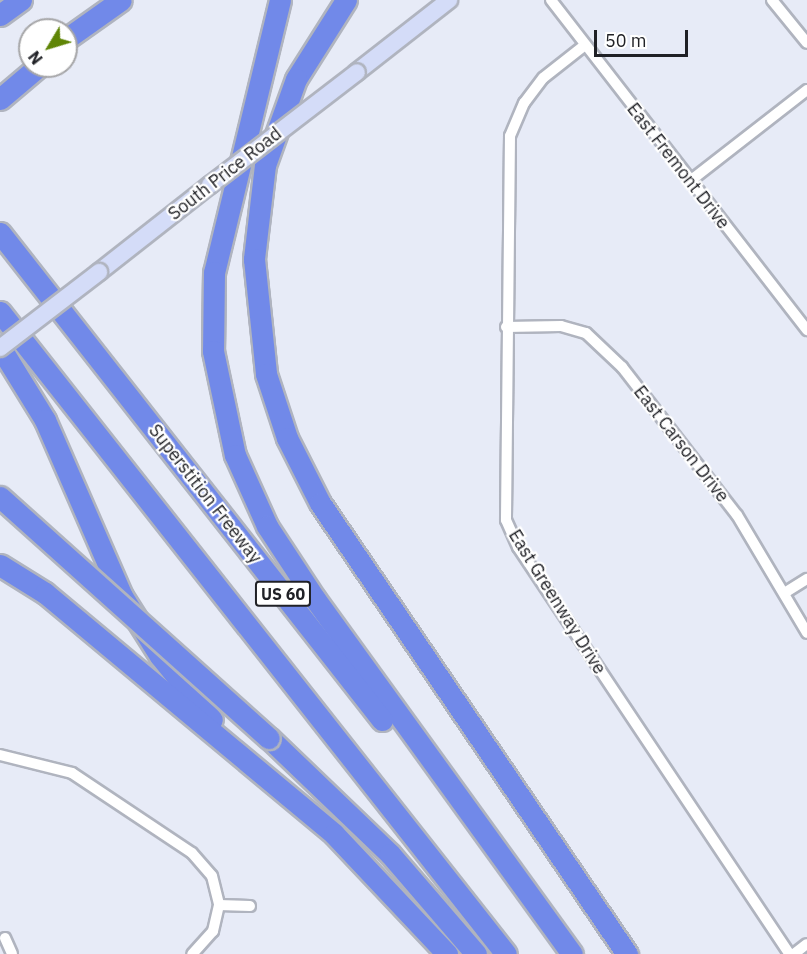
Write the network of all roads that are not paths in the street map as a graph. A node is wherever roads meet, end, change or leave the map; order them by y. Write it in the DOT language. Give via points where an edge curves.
graph roads {
  1 [pos="21,0"];
  2 [pos="121,0"];
  3 [pos="280,0"];
  4 [pos="346,0"];
  5 [pos="449,0"];
  6 [pos="551,0"];
  7 [pos="771,0"];
  8 [pos="0,15"];
  9 [pos="78,32"];
  10 [pos="807,43"];
  11 [pos="585,45"];
  12 [pos="18,75"];
  13 [pos="25,78"];
  14 [pos="0,88"];
  15 [pos="807,90"];
  16 [pos="0,99"];
  17 [pos="690,182"];
  18 [pos="0,233"];
  19 [pos="0,312"];
  20 [pos="506,327"];
  21 [pos="807,330"];
  22 [pos="0,347"];
  23 [pos="0,497"];
  24 [pos="0,565"];
  25 [pos="807,579"];
  26 [pos="786,592"];
  27 [pos="807,633"];
  28 [pos="0,755"];
  29 [pos="284,791"];
  30 [pos="219,905"];
  31 [pos="250,906"];
  32 [pos="5,938"];
  33 [pos="807,944"];
  34 [pos="12,954"];
  35 [pos="192,954"];
  36 [pos="447,954"];
  37 [pos="476,954"];
  38 [pos="506,954"];
  39 [pos="566,954"];
  40 [pos="572,954"];
  41 [pos="627,954"];
  42 [pos="789,954"];
  43 [pos="794,954"];
  1 -- 8 [label="highway"];
  2 -- 9 [label="highway"];
  3 -- 40 [label="highway" via="214,272 213,351 235,455 267,526 321,609"];
  4 -- 41 [label="highway" via="296,79 265,165 254,259 266,375 287,438 320,503"];
  5 -- 22 [label="main road, South Price Road, bridge"];
  6 -- 11 [label="street, East Fremont Drive"];
  7 -- 10 [label="street"];
  11 -- 17 [label="street, East Fremont Drive"];
  11 -- 20 [label="street, East Greenway Drive" via="543,78 524,103 510,136"];
  12 -- 14 [label="highway"];
  13 -- 16 [label="highway"];
  15 -- 17 [label="street"];
  17 -- 21 [label="street, East Fremont Drive"];
  18 -- 39 [label="highway, Superstition Freeway / US 60"];
  19 -- 38 [label="highway, US 60"];
  20 -- 26 [label="street, East Carson Drive" via="561,326 586,333 622,368 737,515"];
  20 -- 42 [label="street, East Greenway Drive" via="503,488 506,519 518,547"];
  22 -- 29 [label="highway" via="45,420 143,632 199,707"];
  23 -- 37 [label="highway, bridge" via="269,738 390,854"];
  24 -- 29 [label="highway" via="45,593"];
  25 -- 26 [label="street"];
  26 -- 27 [label="street, East Carson Drive"];
  28 -- 30 [label="street" via="72,773 192,853 212,876"];
  29 -- 36 [label="highway" via="382,879"];
  30 -- 31 [label="street"];
  30 -- 35 [label="street" via="213,932"];
  32 -- 34 [label="street"];
  33 -- 43 [label="street"];
}
